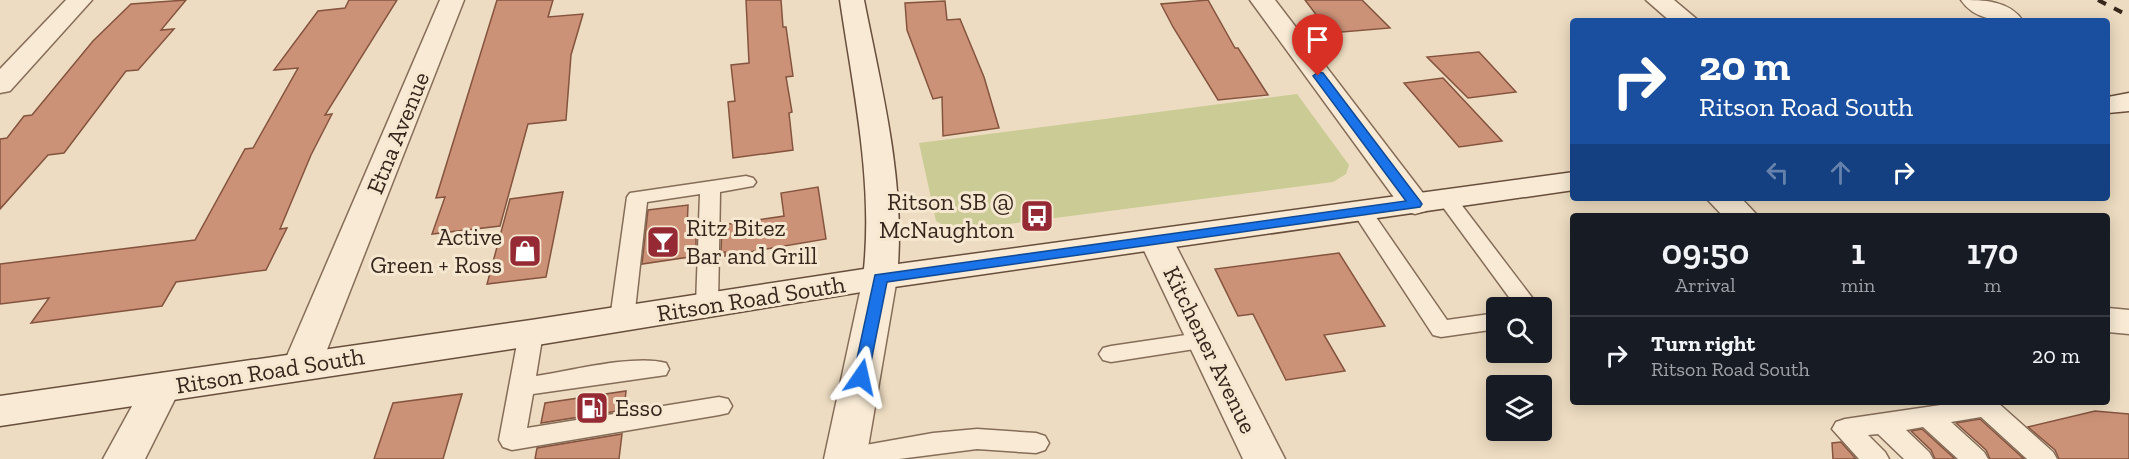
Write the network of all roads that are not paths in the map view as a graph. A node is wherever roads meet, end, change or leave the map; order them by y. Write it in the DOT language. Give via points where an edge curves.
graph roads {
  1 [pos="80,0"];
  2 [pos="452,0"];
  3 [pos="852,0"];
  4 [pos="1262,0"];
  5 [pos="1658,0"];
  6 [pos="1973,0"];
  7 [pos="1682,18"];
  8 [pos="2005,18"];
  9 [pos="0,85"];
  10 [pos="2129,102"];
  11 [pos="2110,105"];
  12 [pos="746,182"];
  13 [pos="1570,182"];
  14 [pos="711,187"];
  15 [pos="1725,201"];
  16 [pos="1431,202"];
  17 [pos="1362,211"];
  18 [pos="1739,213"];
  19 [pos="1156,240"];
  20 [pos="880,278"];
  21 [pos="1519,297"];
  22 [pos="707,305"];
  23 [pos="622,319"];
  24 [pos="2110,320"];
  25 [pos="2129,322"];
  26 [pos="1486,323"];
  27 [pos="531,333"];
  28 [pos="1206,340"];
  29 [pos="1111,354"];
  30 [pos="302,365"];
  31 [pos="657,369"];
  32 [pos="162,387"];
  33 [pos="522,387"];
  34 [pos="719,406"];
  35 [pos="0,411"];
  36 [pos="1928,417"];
  37 [pos="1883,423"];
  38 [pos="1036,443"];
  39 [pos="124,459"];
  40 [pos="844,459"];
  41 [pos="1264,459"];
  42 [pos="1876,459"];
  43 [pos="1920,459"];
  44 [pos="1975,459"];
  45 [pos="2044,459"];
  1 -- 9 [label="street"];
  2 -- 30 [label="street, Etna Avenue"];
  3 -- 20 [label="street" via="881,173 884,232"];
  4 -- 16 [label="street"];
  5 -- 7 [label="street"];
  6 -- 8 [label="street"];
  10 -- 11 [label="street"];
  12 -- 14 [label="lane"];
  13 -- 16 [label="street, Ritson Road South"];
  14 -- 22 [label="lane"];
  14 -- 23 [label="lane" via="637,197"];
  15 -- 18 [label="street"];
  16 -- 17 [label="street, Ritson Road South"];
  16 -- 21 [label="lane"];
  17 -- 19 [label="street, Ritson Road South"];
  17 -- 26 [label="lane" via="1441,329"];
  19 -- 20 [label="street, Ritson Road South"];
  19 -- 28 [label="street, Kitchener Avenue"];
  20 -- 22 [label="street, Ritson Road South"];
  20 -- 40 [label="street"];
  22 -- 23 [label="street, Ritson Road South"];
  23 -- 27 [label="street, Ritson Road South"];
  24 -- 25 [label="street"];
  27 -- 30 [label="street, Ritson Road South"];
  27 -- 33 [label="lane"];
  28 -- 29 [label="lane"];
  28 -- 41 [label="street, Kitchener Avenue"];
  30 -- 32 [label="street, Ritson Road South"];
  31 -- 33 [label="lane"];
  32 -- 35 [label="street, Ritson Road South"];
  32 -- 39 [label="street"];
  33 -- 34 [label="lane" via="512,440"];
  36 -- 37 [label="lane"];
  36 -- 44 [label="lane"];
  36 -- 45 [label="lane" via="1986,407"];
  37 -- 42 [label="lane" via="1845,429"];
  37 -- 43 [label="lane"];
  38 -- 40 [label="lane" via="977,439"];
}
